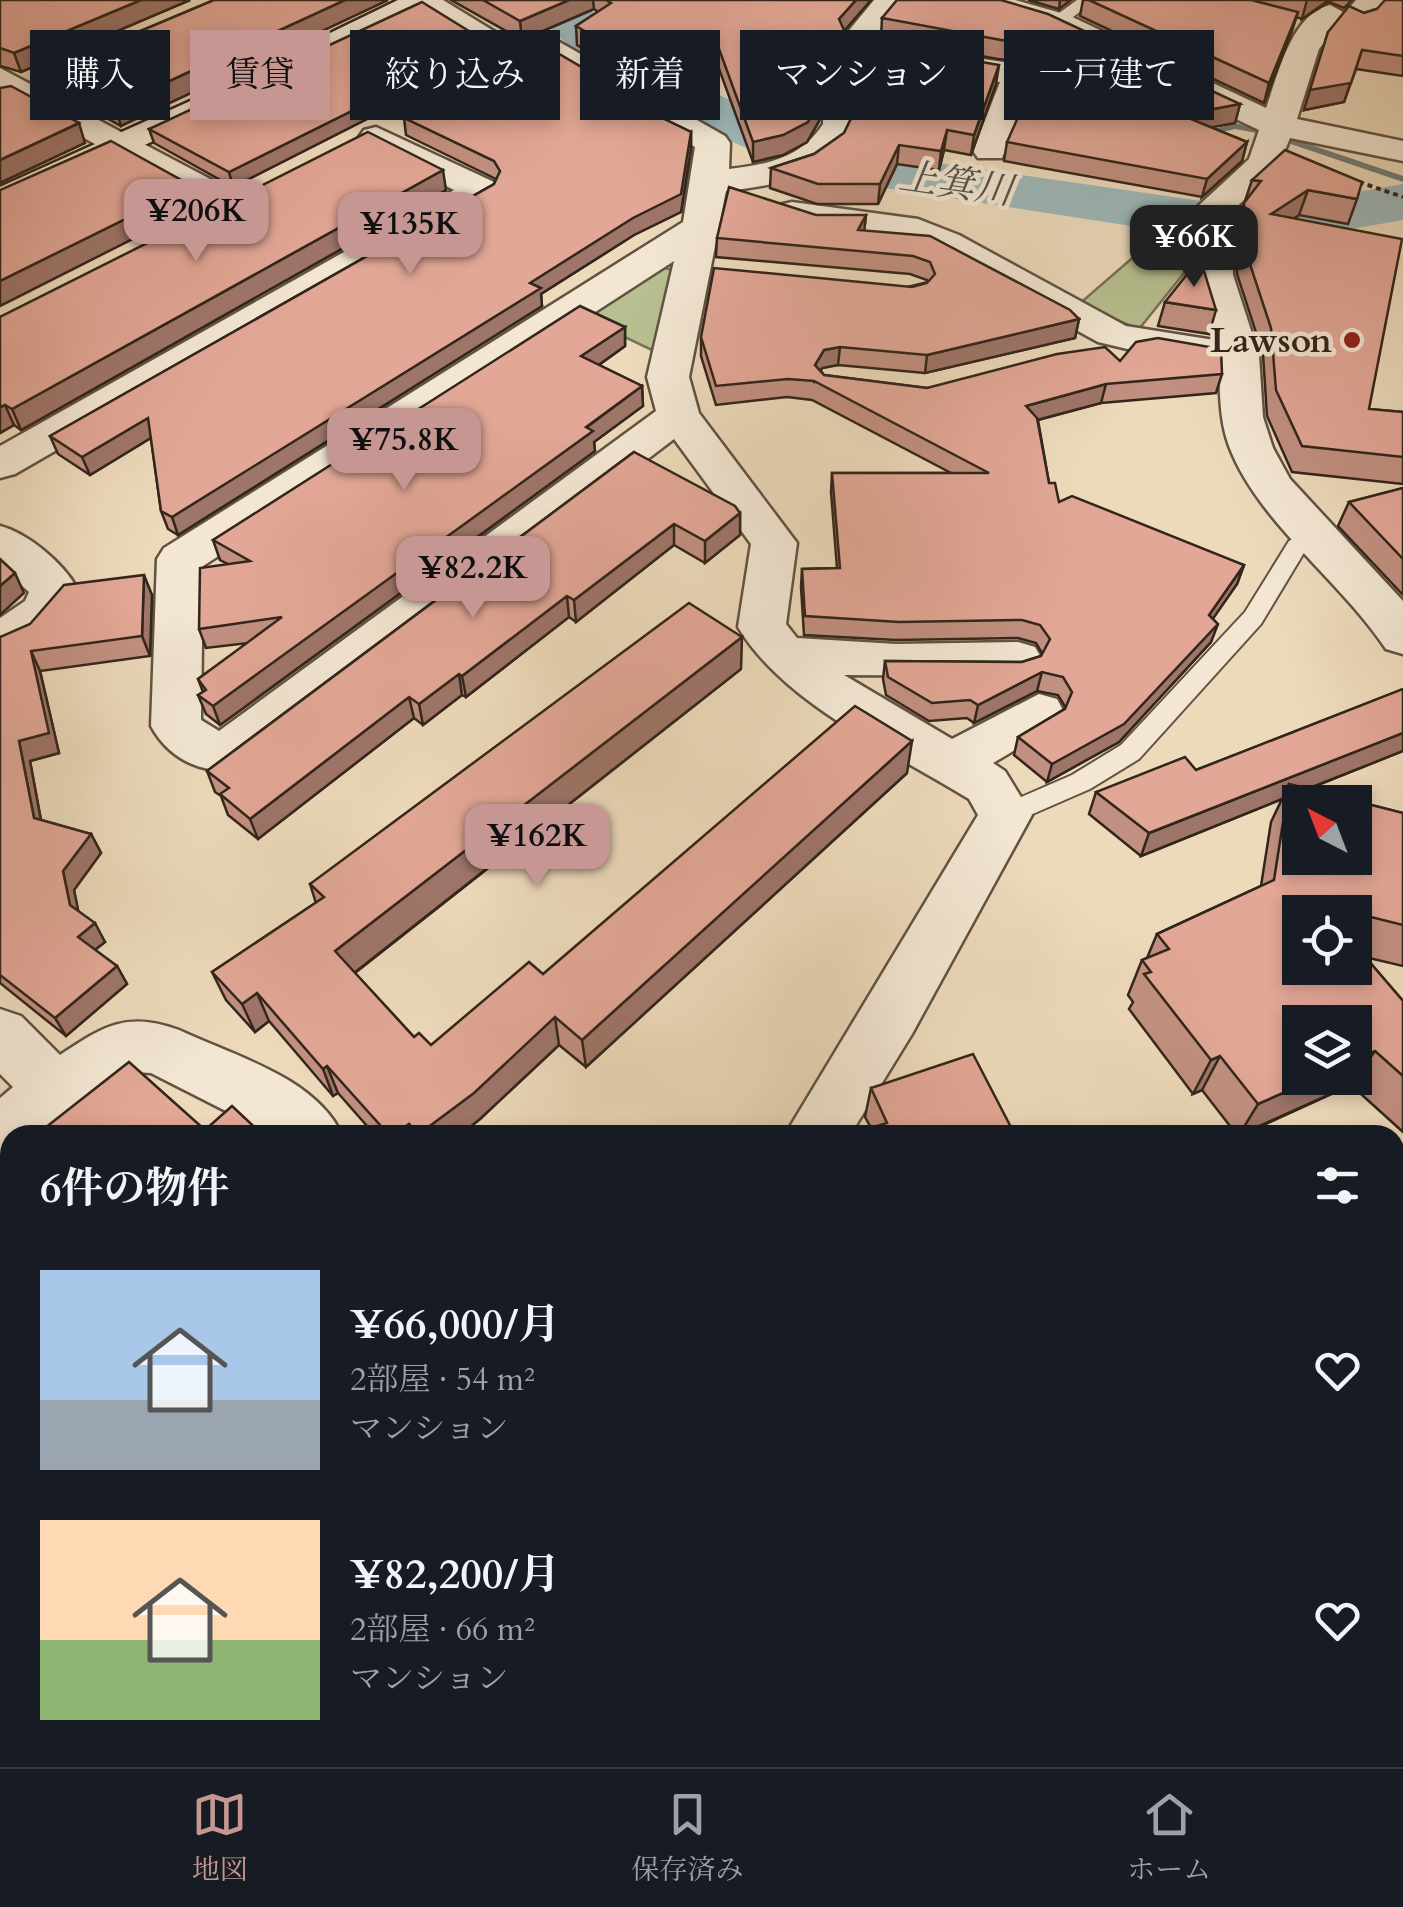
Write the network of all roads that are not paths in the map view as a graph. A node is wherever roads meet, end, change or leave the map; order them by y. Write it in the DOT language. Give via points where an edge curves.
graph roads {
  1 [pos="421,0"];
  2 [pos="891,0"];
  3 [pos="982,0"];
  4 [pos="1087,0"];
  5 [pos="1336,17"];
  6 [pos="1058,22"];
  7 [pos="523,30"];
  8 [pos="1074,30"];
  9 [pos="560,42"];
  10 [pos="330,45"];
  11 [pos="1004,71"];
  12 [pos="7,88"];
  13 [pos="1214,97"];
  14 [pos="190,112"];
  15 [pos="1004,115"];
  16 [pos="840,120"];
  17 [pos="1275,125"];
  18 [pos="123,144"];
  19 [pos="990,151"];
  20 [pos="1403,151"];
  21 [pos="339,154"];
  22 [pos="710,180"];
  23 [pos="268,188"];
  24 [pos="0,201"];
  25 [pos="233,206"];
  26 [pos="200,223"];
  27 [pos="704,258"];
  28 [pos="1151,343"];
  29 [pos="1062,354"];
  30 [pos="1239,355"];
  31 [pos="678,415"];
  32 [pos="0,464"];
  33 [pos="1316,535"];
  34 [pos="0,540"];
  35 [pos="1403,637"];
  36 [pos="0,642"];
  37 [pos="783,654"];
  38 [pos="1018,660"];
  39 [pos="1040,712"];
  40 [pos="952,763"];
  41 [pos="1004,815"];
  42 [pos="0,1034"];
  43 [pos="55,1090"];
  44 [pos="12,1125"];
  45 [pos="303,1125"];
  46 [pos="822,1125"];
  1 -- 7 [label="street"];
  1 -- 10 [label="street"];
  2 -- 11 [label="street" via="858,48"];
  3 -- 6 [label="street"];
  4 -- 6 [label="lane"];
  5 -- 17 [label="street" via="1302,48"];
  6 -- 8 [label="street"];
  9 -- 22 [label="street" via="711,141"];
  12 -- 18 [label="street"];
  13 -- 17 [label="street"];
  14 -- 18 [label="street"];
  15 -- 19 [label="street"];
  16 -- 22 [label="street" via="810,155 776,175"];
  17 -- 20 [label="street"];
  17 -- 30 [label="street" via="1266,163 1215,220 1214,276"];
  18 -- 24 [label="street"];
  18 -- 25 [label="street"];
  21 -- 32 [label="street" via="390,128 482,190"];
  22 -- 27 [label="street"];
  22 -- 28 [label="street" via="784,211 906,226 1100,328"];
  23 -- 25 [label="street"];
  25 -- 26 [label="street"];
  27 -- 31 [label="street" via="668,377"];
  27 -- 31 [label="street" via="180,559 176,726 198,747 228,752"];
  28 -- 29 [label="street"];
  28 -- 30 [label="street"];
  30 -- 33 [label="street" via="1251,448 1273,487"];
  31 -- 37 [label="street" via="774,543 762,627"];
  33 -- 35 [label="street"];
  33 -- 41 [label="lane" via="1297,546 1253,618 1130,752"];
  34 -- 36 [label="street" via="54,588 46,611"];
  37 -- 38 [label="street"];
  37 -- 40 [label="street" via="814,680"];
  39 -- 40 [label="street"];
  40 -- 41 [label="street" via="987,785"];
  41 -- 46 [label="street"];
  42 -- 43 [label="street"];
  43 -- 44 [label="street"];
  43 -- 45 [label="street" via="123,1046 158,1048 294,1114"];
}
